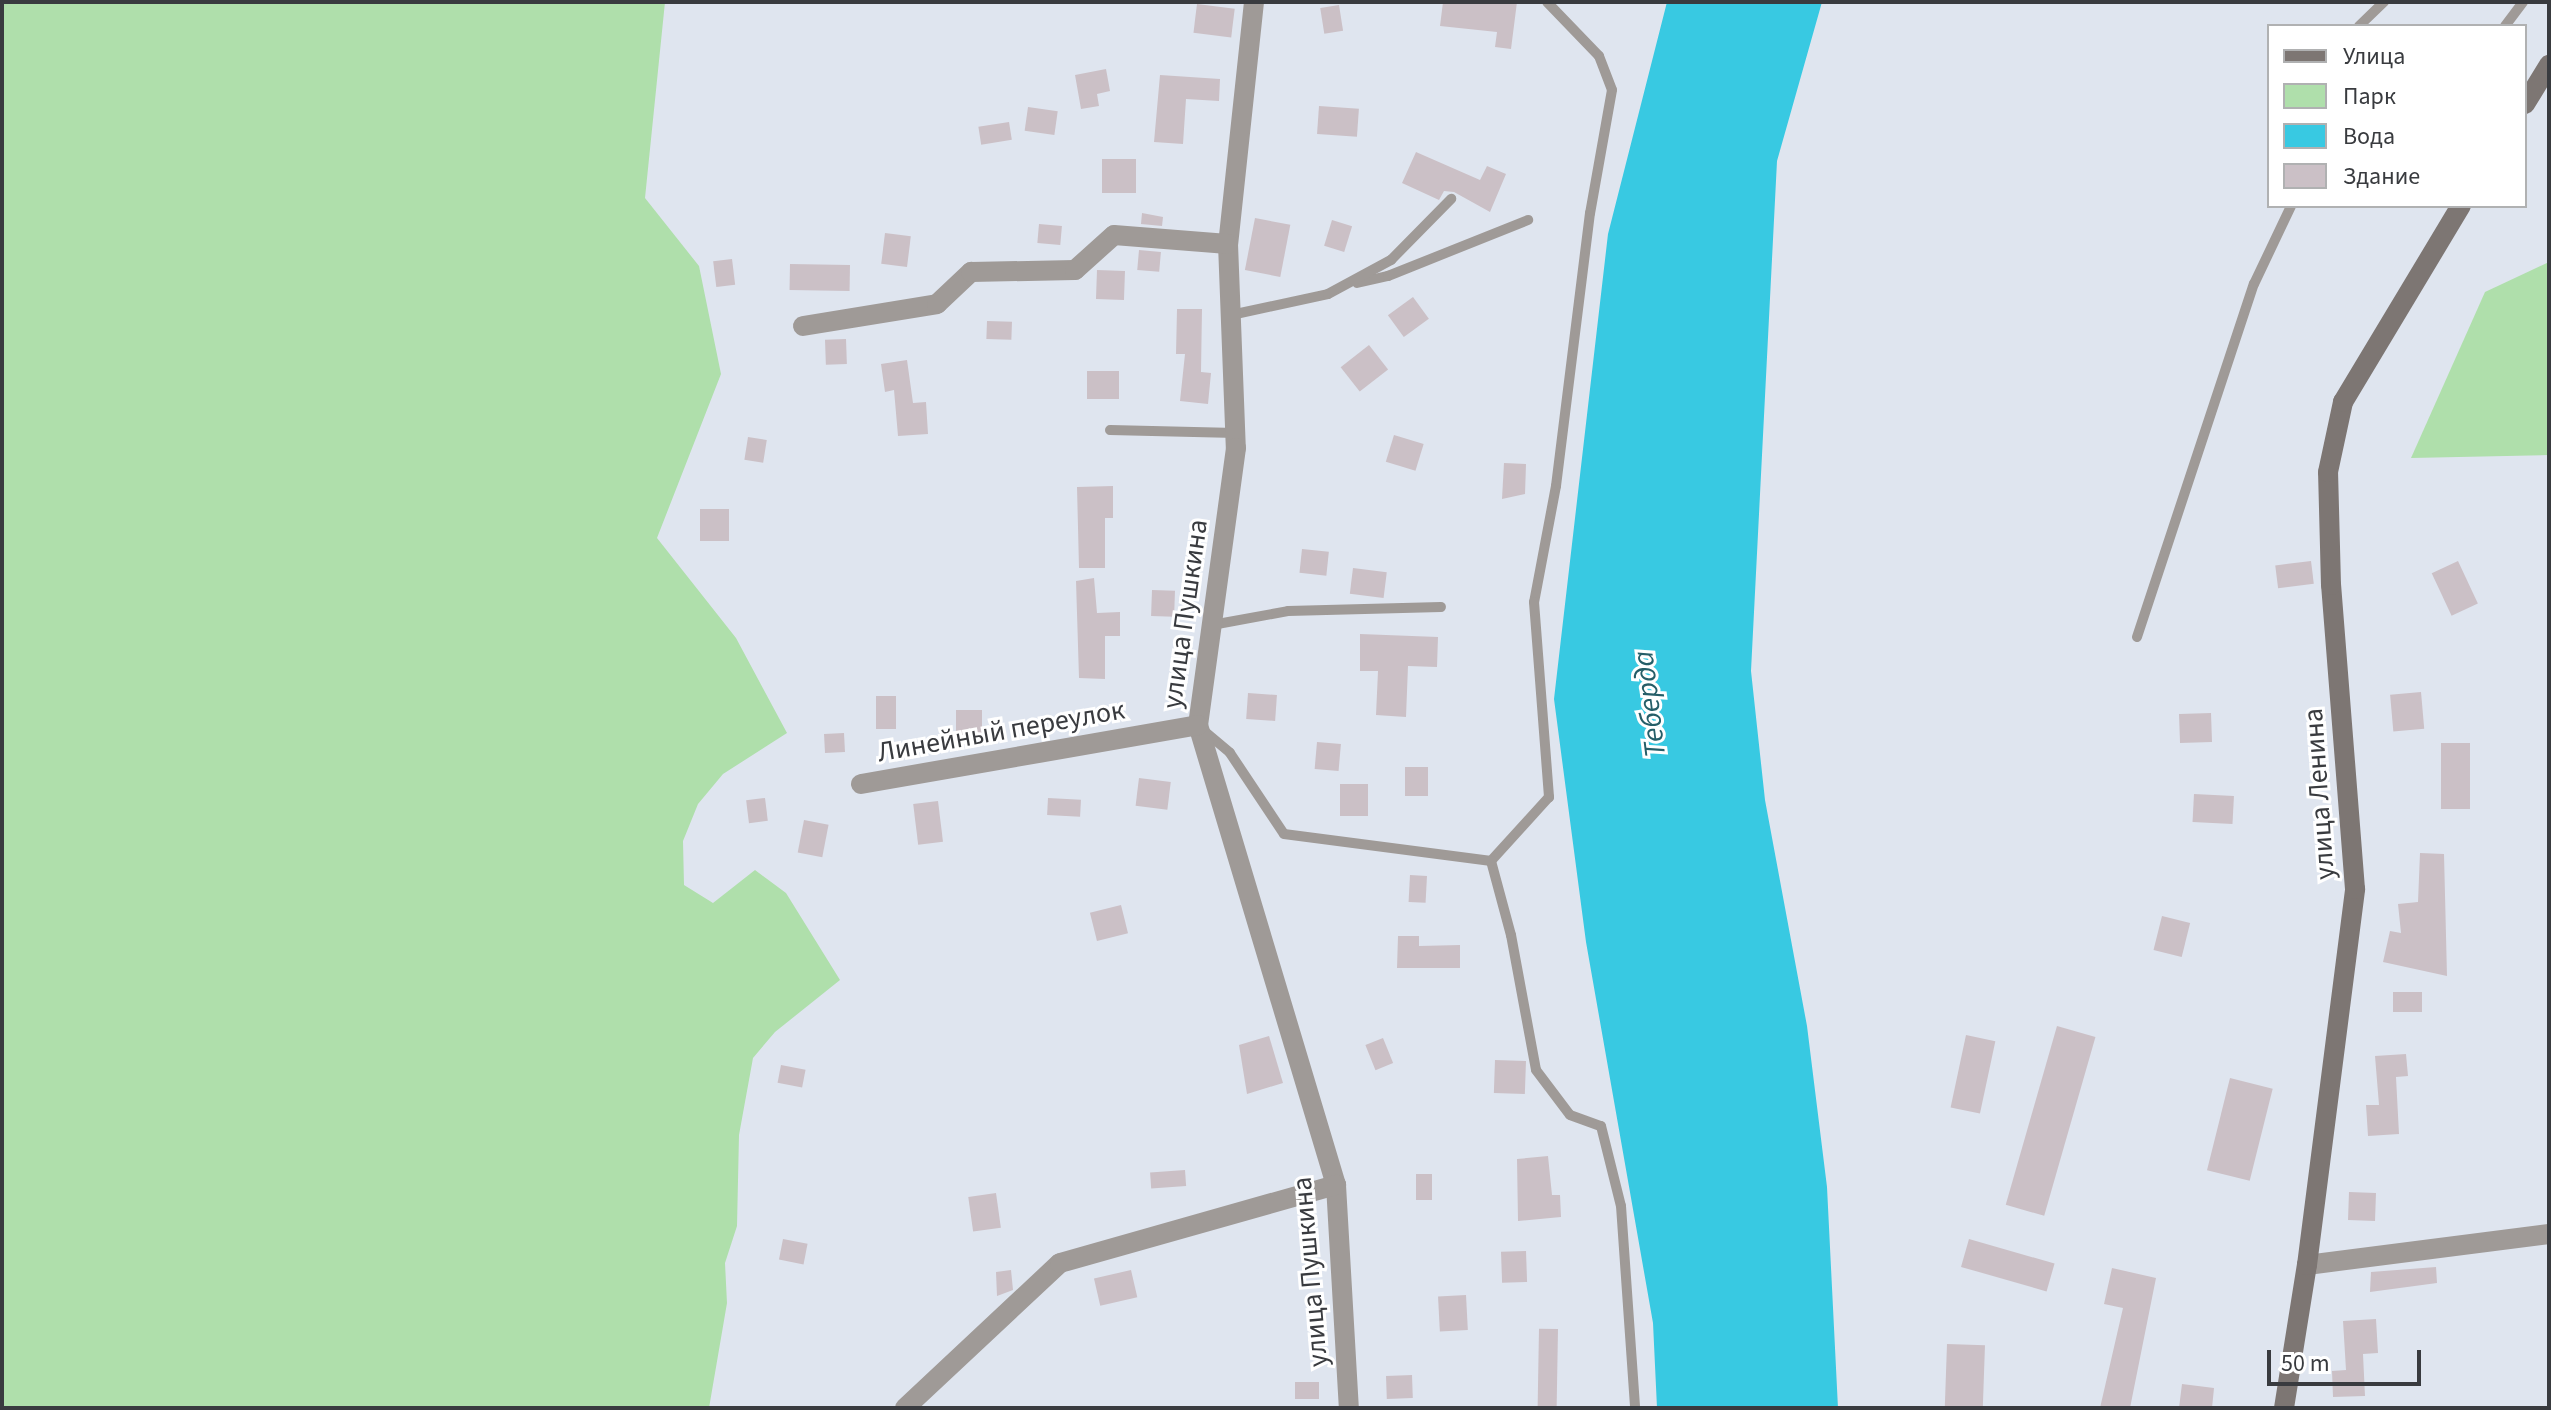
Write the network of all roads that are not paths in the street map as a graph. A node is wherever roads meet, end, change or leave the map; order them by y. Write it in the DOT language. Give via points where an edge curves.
graph roads {
  1 [pos="1254,2"];
  2 [pos="1547,2"];
  3 [pos="2384,2"];
  4 [pos="2523,2"];
  5 [pos="2361,24"];
  6 [pos="2506,24"];
  7 [pos="2549,65"];
  8 [pos="2527,101"];
  9 [pos="1451,199"];
  10 [pos="2290,208"];
  11 [pos="2460,208"];
  12 [pos="1528,220"];
  13 [pos="1228,244"];
  14 [pos="1344,286"];
  15 [pos="1231,315"];
  16 [pos="803,326"];
  17 [pos="1110,430"];
  18 [pos="1236,433"];
  19 [pos="1441,607"];
  20 [pos="1212,625"];
  21 [pos="2137,637"];
  22 [pos="1198,725"];
  23 [pos="861,784"];
  24 [pos="1491,861"];
  25 [pos="1336,1185"];
  26 [pos="2549,1234"];
  27 [pos="2307,1265"];
  28 [pos="1348,1384"];
  29 [pos="905,1408"];
  30 [pos="1349,1408"];
  31 [pos="1360,1408"];
  32 [pos="1635,1408"];
  33 [pos="2284,1408"];
  1 -- 13 [label="street, улица Пушкина"];
  2 -- 24 [label="lane" via="1599,56 1612,90 1590,213 1556,486 1534,602 1549,797"];
  3 -- 5 [label="lane"];
  4 -- 6 [label="lane"];
  7 -- 8 [label="main road"];
  9 -- 14 [label="lane" via="1391,260"];
  10 -- 21 [label="lane" via="2254,284"];
  11 -- 27 [label="main road, улица Ленина" via="2343,402 2328,472 2331,585 2355,889"];
  12 -- 14 [label="lane" via="1388,276"];
  13 -- 15 [label="street, улица Пушкина"];
  13 -- 16 [label="street" via="1114,235 1075,270 971,272 937,304"];
  14 -- 15 [label="lane"];
  15 -- 18 [label="street, улица Пушкина"];
  17 -- 18 [label="lane"];
  18 -- 20 [label="street, улица Пушкина"];
  19 -- 20 [label="lane" via="1288,611"];
  20 -- 22 [label="street, улица Пушкина"];
  22 -- 23 [label="street, Линейный переулок"];
  22 -- 24 [label="lane" via="1230,753 1284,834"];
  22 -- 25 [label="street, улица Пушкина"];
  24 -- 32 [label="lane" via="1536,1070 1570,1115 1601,1126 1621,1206"];
  25 -- 28 [label="street, улица Пушкина"];
  25 -- 29 [label="street" via="1060,1263"];
  26 -- 27 [label="street"];
  27 -- 33 [label="main road, улица Ленина"];
  28 -- 30 [label="street, улица Пушкина"];
  28 -- 31 [label="lane"];
}
